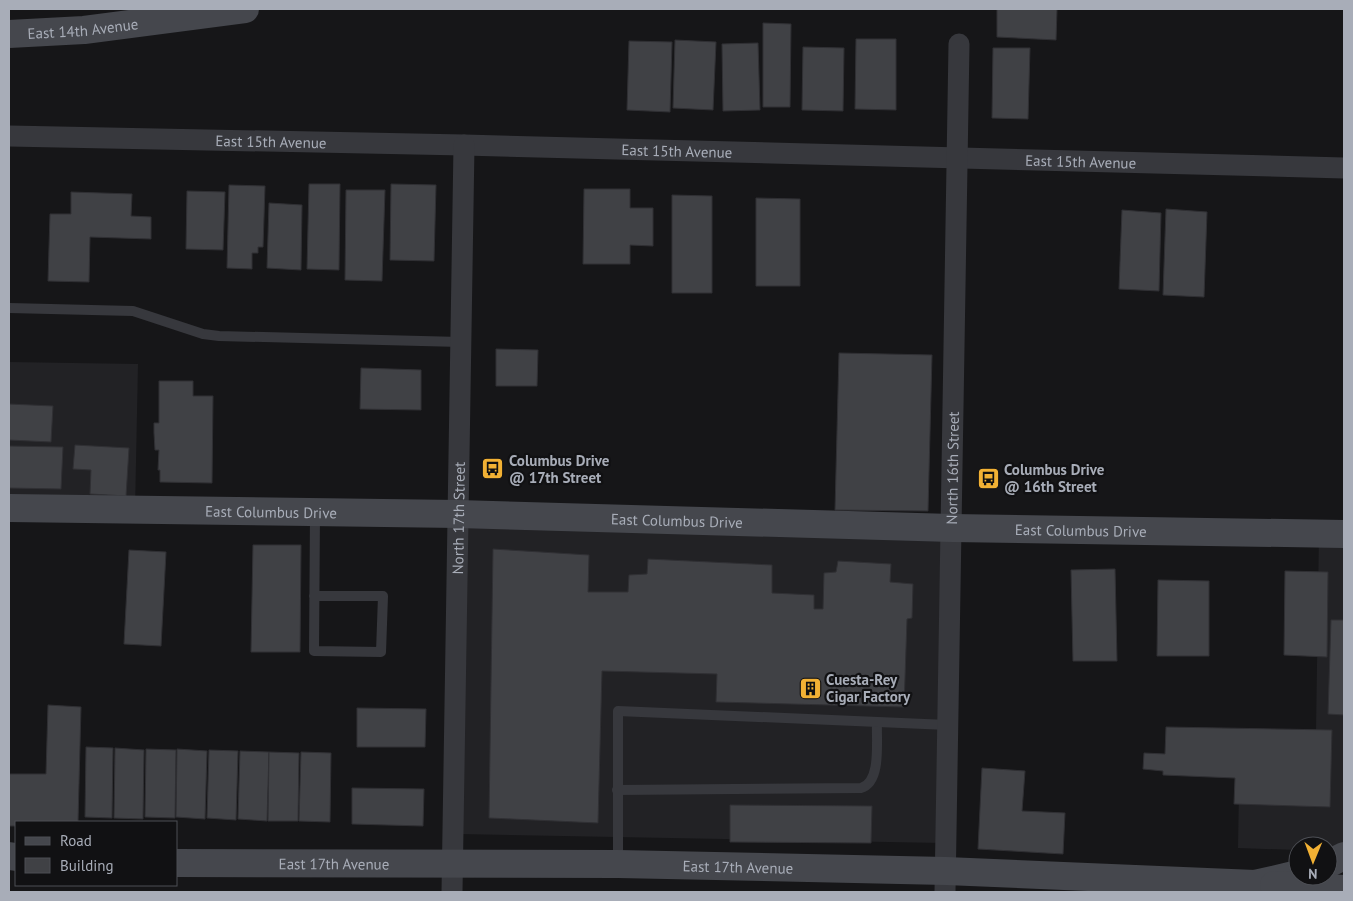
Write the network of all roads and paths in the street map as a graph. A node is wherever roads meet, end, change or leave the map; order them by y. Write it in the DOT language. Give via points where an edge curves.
graph roads {
  1 [pos="245,9"];
  2 [pos="9,34"];
  3 [pos="959,44"];
  4 [pos="9,136"];
  5 [pos="464,145"];
  6 [pos="958,158"];
  7 [pos="1344,168"];
  8 [pos="9,308"];
  9 [pos="461,342"];
  10 [pos="9,508"];
  11 [pos="315,512"];
  12 [pos="458,514"];
  13 [pos="952,528"];
  14 [pos="1344,534"];
  15 [pos="314,596"];
  16 [pos="876,722"];
  17 [pos="948,725"];
  18 [pos="617,790"];
  19 [pos="178,863"];
  20 [pos="452,864"];
  21 [pos="618,864"];
  22 [pos="1288,876"];
  23 [pos="946,882"];
  24 [pos="1256,884"];
  25 [pos="1344,889"];
  26 [pos="452,892"];
  1 -- 2 [label="main road, East 14th Avenue" via="84,30"];
  3 -- 6 [label="street, North 16th Street"];
  4 -- 5 [label="street, East 15th Avenue"];
  5 -- 6 [label="street, East 15th Avenue"];
  5 -- 9 [label="street, North 17th Street"];
  6 -- 7 [label="street, East 15th Avenue"];
  6 -- 13 [label="street, North 16th Street"];
  8 -- 9 [label="lane" via="133,311 203,334 219,336"];
  9 -- 12 [label="street, North 17th Street"];
  10 -- 11 [label="main road, East Columbus Drive"];
  11 -- 12 [label="main road, East Columbus Drive"];
  11 -- 15 [label="lane"];
  12 -- 13 [label="main road, East Columbus Drive"];
  12 -- 20 [label="street, North 17th Street"];
  13 -- 14 [label="main road, East Columbus Drive"];
  13 -- 17 [label="street, North 16th Street"];
  15 -- 15 [label="lane" via="314,651 381,652 383,596"];
  16 -- 17 [label="lane"];
  16 -- 18 [label="lane" via="876,765 873,780 867,787"];
  16 -- 18 [label="lane" via="618,711"];
  17 -- 23 [label="street, North 16th Street"];
  18 -- 21 [label="lane"];
  19 -- 20 [label="main road, East 17th Avenue"];
  20 -- 21 [label="main road, East 17th Avenue"];
  20 -- 26 [label="street, North 17th Street"];
  21 -- 23 [label="main road, East 17th Avenue"];
  22 -- 24 [label="main road, East 17th Avenue"];
  23 -- 24 [label="main road, East 17th Avenue"];
  24 -- 25 [label="main road"];
}
